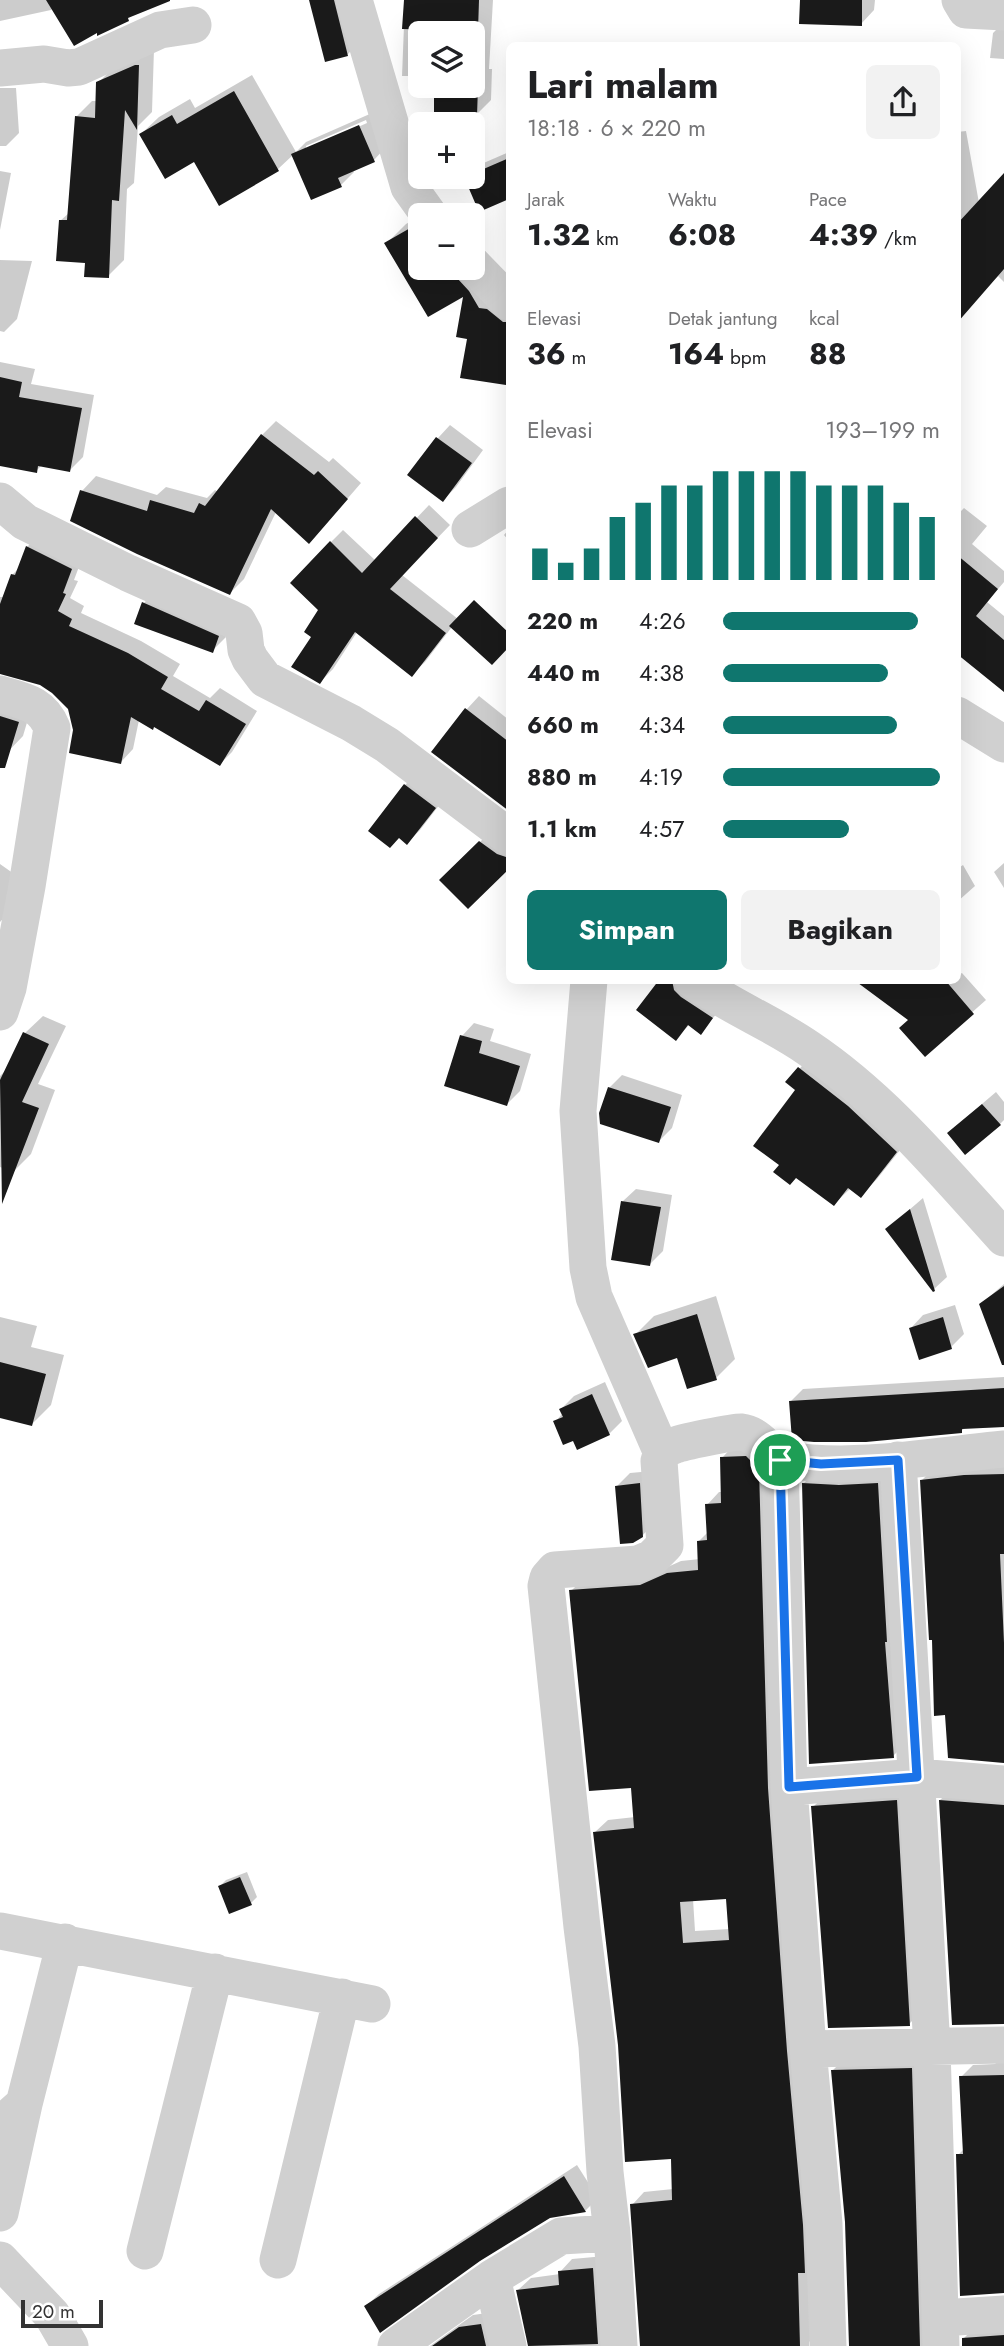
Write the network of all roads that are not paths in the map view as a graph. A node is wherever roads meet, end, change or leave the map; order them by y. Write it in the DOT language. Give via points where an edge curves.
graph roads {
  1 [pos="354,0"];
  2 [pos="960,0"];
  3 [pos="1004,12"];
  4 [pos="193,25"];
  5 [pos="0,68"];
  6 [pos="420,203"];
  7 [pos="485,277"];
  8 [pos="506,299"];
  9 [pos="0,501"];
  10 [pos="506,507"];
  11 [pos="470,529"];
  12 [pos="0,694"];
  13 [pos="961,717"];
  14 [pos="1004,744"];
  15 [pos="506,830"];
  16 [pos="589,984"];
  17 [pos="700,984"];
  18 [pos="0,1012"];
  19 [pos="1004,1238"];
  20 [pos="1004,1449"];
  21 [pos="662,1452"];
  22 [pos="780,1460"];
  23 [pos="898,1460"];
  24 [pos="917,1777"];
  25 [pos="1004,1784"];
  26 [pos="789,1787"];
  27 [pos="0,1931"];
  28 [pos="65,1942"];
  29 [pos="215,1972"];
  30 [pos="1004,2045"];
  31 [pos="932,2048"];
  32 [pos="808,2049"];
  33 [pos="12,2114"];
  34 [pos="0,2213"];
  35 [pos="612,2233"];
  36 [pos="145,2250"];
  37 [pos="0,2260"];
  38 [pos="278,2260"];
  39 [pos="492,2278"];
  40 [pos="1004,2314"];
  41 [pos="941,2332"];
  42 [pos="70,2346"];
  43 [pos="396,2346"];
  44 [pos="508,2346"];
  45 [pos="619,2346"];
  46 [pos="828,2346"];
  1 -- 6 [label="street" via="409,187"];
  2 -- 3 [label="street" via="966,10"];
  4 -- 5 [label="street" via="160,30 79,67"];
  7 -- 8 [label="street"];
  9 -- 15 [label="street" via="24,522 238,622 250,659 265,679 387,745"];
  10 -- 11 [label="street"];
  12 -- 18 [label="street" via="33,704 47,715 52,728 8,988"];
  13 -- 14 [label="street"];
  16 -- 21 [label="street" via="578,1111 588,1268 594,1297"];
  17 -- 19 [label="street" via="808,1047 849,1079 892,1116"];
  20 -- 23 [label="street"];
  21 -- 22 [label="street" via="674,1445 742,1432 763,1442"];
  21 -- 35 [label="street" via="665,1545 638,1564 555,1570 546,1586 597,2046"];
  22 -- 23 [label="street" via="821,1464"];
  22 -- 26 [label="street"];
  23 -- 24 [label="street"];
  24 -- 25 [label="street"];
  24 -- 26 [label="street"];
  24 -- 31 [label="street"];
  26 -- 32 [label="street"];
  27 -- 28 [label="street"];
  28 -- 29 [label="street"];
  28 -- 33 [label="street"];
  29 -- 36 [label="street"];
  29 -- 38 [label="street" via="357,2000"];
  30 -- 31 [label="street"];
  31 -- 32 [label="street"];
  31 -- 41 [label="street"];
  32 -- 46 [label="street" via="824,2224"];
  33 -- 34 [label="street"];
  35 -- 39 [label="street" via="561,2236"];
  35 -- 45 [label="street"];
  37 -- 42 [label="street" via="52,2315"];
  39 -- 43 [label="street"];
  39 -- 44 [label="street"];
  40 -- 41 [label="street"];
}
